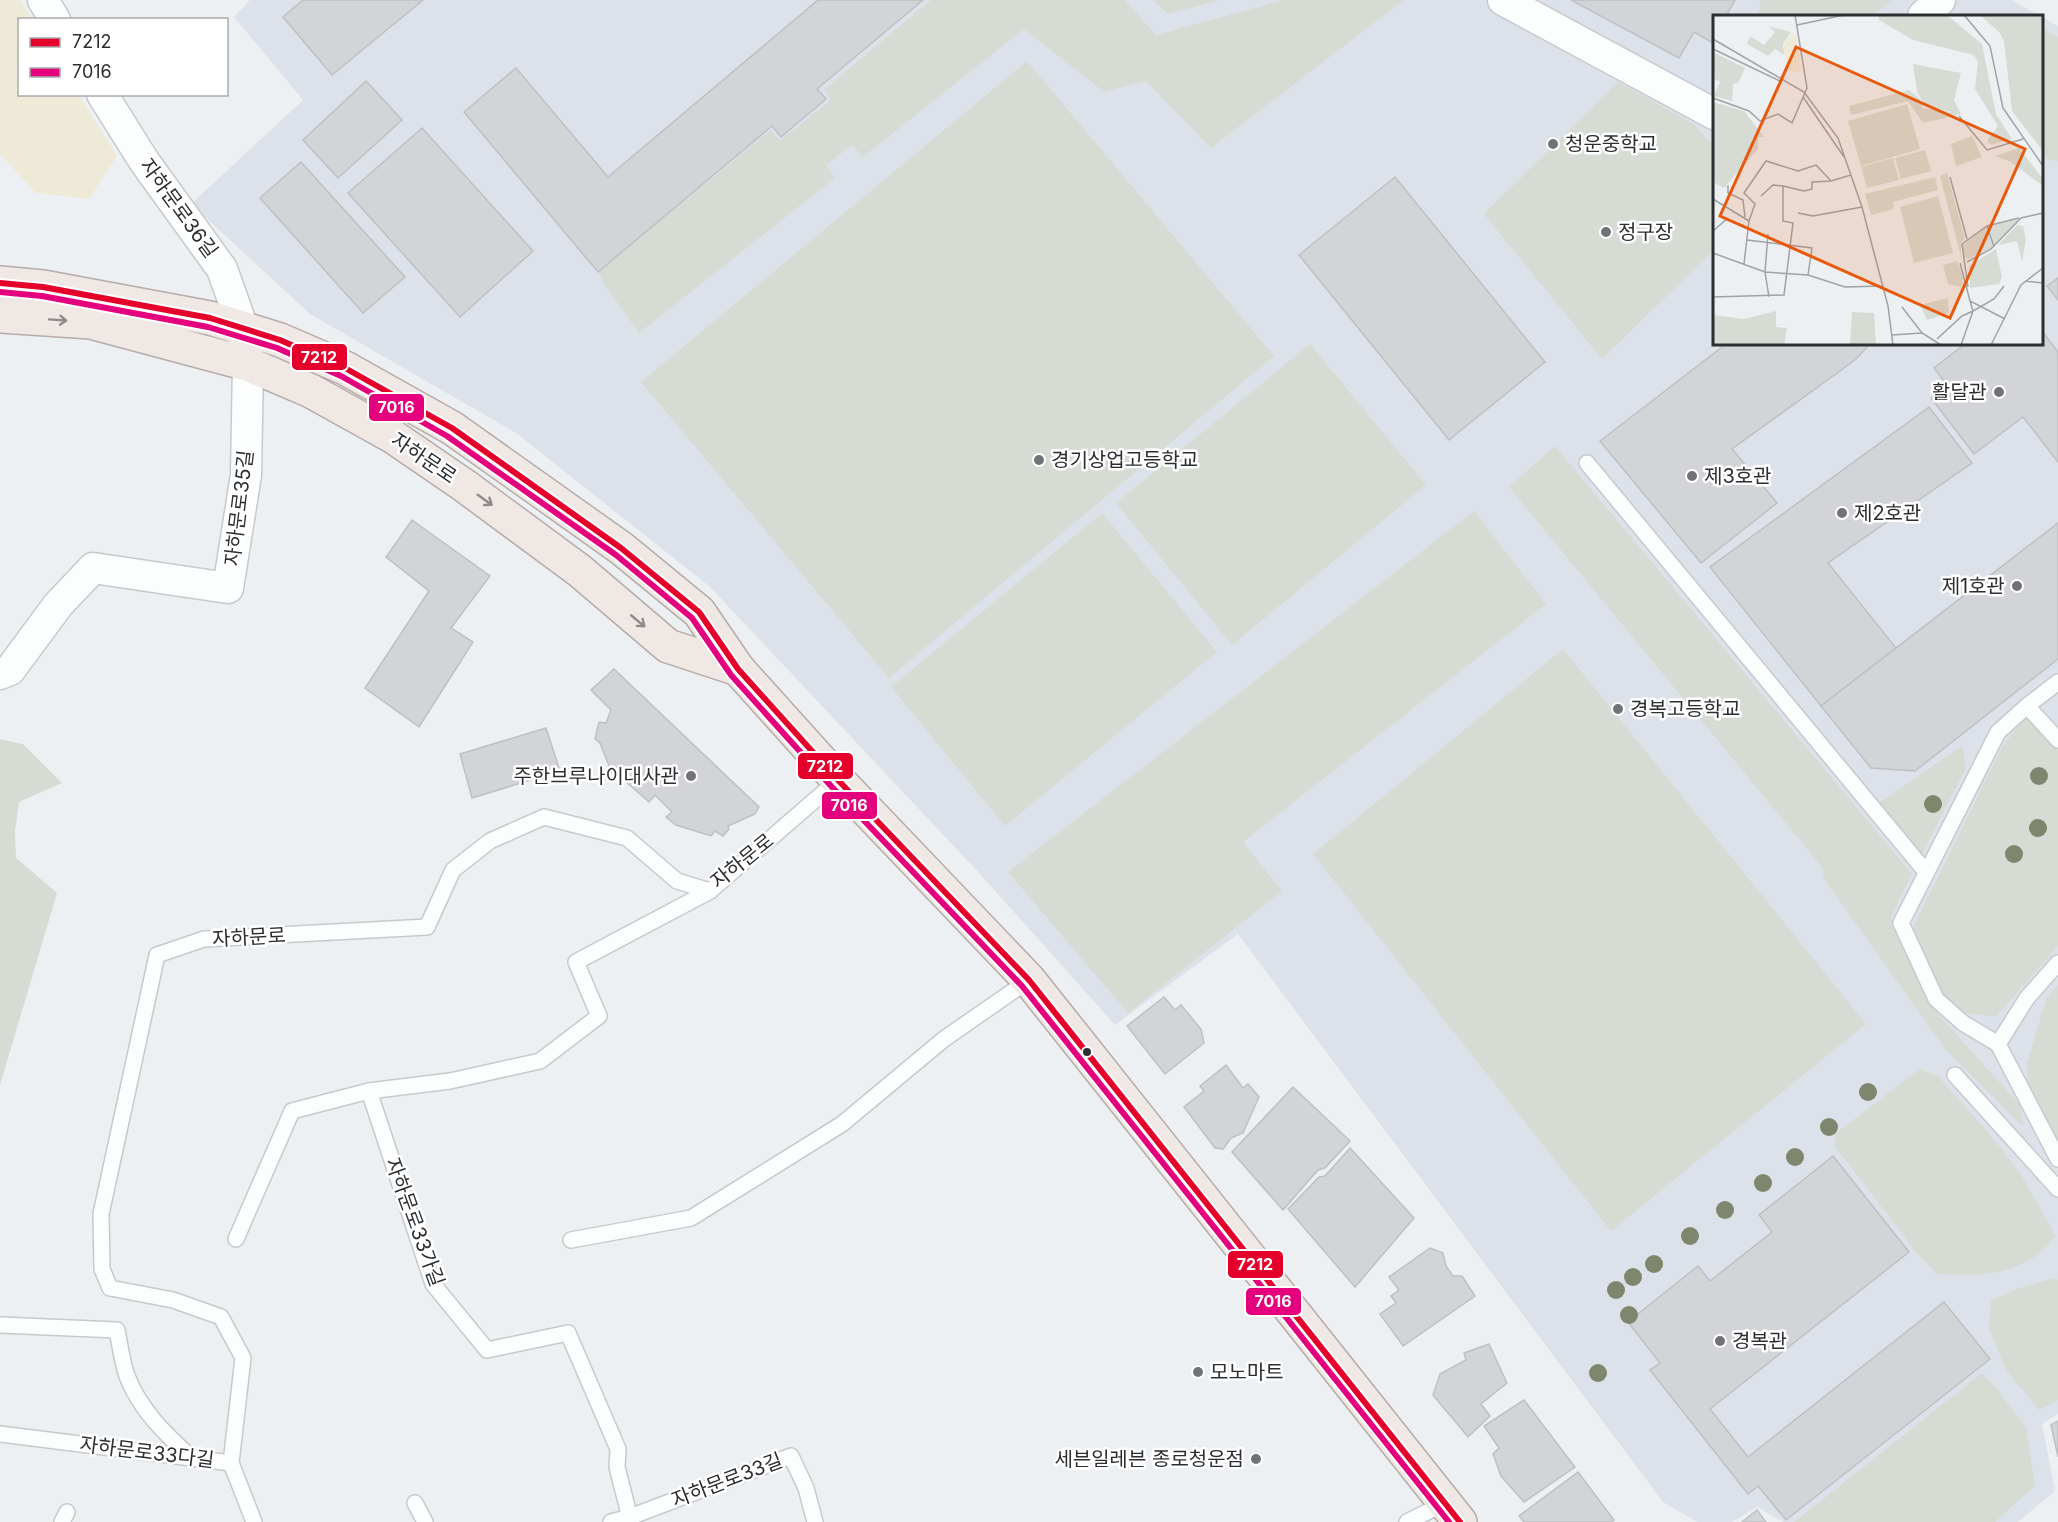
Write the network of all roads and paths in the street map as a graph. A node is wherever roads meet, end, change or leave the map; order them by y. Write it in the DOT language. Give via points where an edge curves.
graph roads {
  1 [pos="43,0"];
  2 [pos="1503,0"];
  3 [pos="1940,0"];
  4 [pos="1924,15"];
  5 [pos="54,18"];
  6 [pos="103,96"];
  7 [pos="1713,113"];
  8 [pos="0,283"];
  9 [pos="0,316"];
  10 [pos="243,328"];
  11 [pos="248,364"];
  12 [pos="1587,462"];
  13 [pos="738,669"];
  14 [pos="0,674"];
  15 [pos="2058,682"];
  16 [pos="2027,706"];
  17 [pos="2058,740"];
  18 [pos="838,780"];
  19 [pos="1926,872"];
  20 [pos="710,891"];
  21 [pos="2058,963"];
  22 [pos="1029,980"];
  23 [pos="1998,1044"];
  24 [pos="1955,1075"];
  25 [pos="369,1091"];
  26 [pos="2058,1160"];
  27 [pos="2058,1189"];
  28 [pos="236,1239"];
  29 [pos="571,1240"];
  30 [pos="0,1324"];
  31 [pos="0,1434"];
  32 [pos="193,1459"];
  33 [pos="231,1463"];
  34 [pos="415,1503"];
  35 [pos="1452,1513"];
  36 [pos="630,1519"];
  37 [pos="254,1522"];
  38 [pos="425,1522"];
  39 [pos="610,1522"];
  40 [pos="815,1522"];
  41 [pos="1407,1522"];
  1 -- 5 [label="street"];
  2 -- 7 [label="street"];
  3 -- 4 [label="street"];
  6 -- 10 [label="street, 자하문로36길" via="144,161 222,269"];
  8 -- 10 [label="main road, 자하문로" via="43,287"];
  9 -- 11 [label="main road, 자하문로, one-way" via="91,322"];
  10 -- 11 [label="street, 자하문로36길"];
  10 -- 13 [label="main road, 자하문로" via="345,368 452,428 621,548 699,612"];
  11 -- 13 [label="main road, 자하문로, one-way" via="311,391 392,436 552,550 668,646"];
  11 -- 14 [label="street, 자하문로35길" via="246,475 228,588 93,568 58,605 10,670"];
  12 -- 19 [label="lane"];
  13 -- 18 [label="main road, 자하문로"];
  15 -- 16 [label="lane"];
  16 -- 17 [label="lane"];
  16 -- 19 [label="lane" via="1998,732"];
  18 -- 20 [label="lane, 자하문로"];
  18 -- 22 [label="main road, 자하문로"];
  19 -- 23 [label="lane" via="1901,923 1936,999 1963,1023"];
  20 -- 25 [label="lane" via="576,962 599,1016 540,1060 450,1081"];
  20 -- 33 [label="lane, 자하문로" via="677,881 627,838 544,818 490,841 453,870 427,927 204,939 157,955 101,1214 102,1269 110,1288 173,1300 221,1317 243,1358"];
  21 -- 23 [label="lane" via="2027,998"];
  22 -- 29 [label="lane" via="944,1039 842,1124 692,1218"];
  22 -- 35 [label="main road, 자하문로"];
  23 -- 26 [label="lane"];
  24 -- 27 [label="lane"];
  25 -- 28 [label="lane" via="292,1111"];
  25 -- 36 [label="lane, 자하문로33가길" via="434,1284 487,1350 568,1333 618,1449 616,1467"];
  30 -- 32 [label="lane" via="117,1330 126,1374 138,1402"];
  31 -- 32 [label="lane, 자하문로33다길"];
  32 -- 33 [label="lane, 자하문로33다길"];
  33 -- 37 [label="lane, 자하문로33다길"];
  34 -- 38 [label="lane"];
  35 -- 41 [label="lane"];
  36 -- 39 [label="lane"];
  36 -- 40 [label="lane, 자하문로33길" via="791,1456 806,1488"];
}
